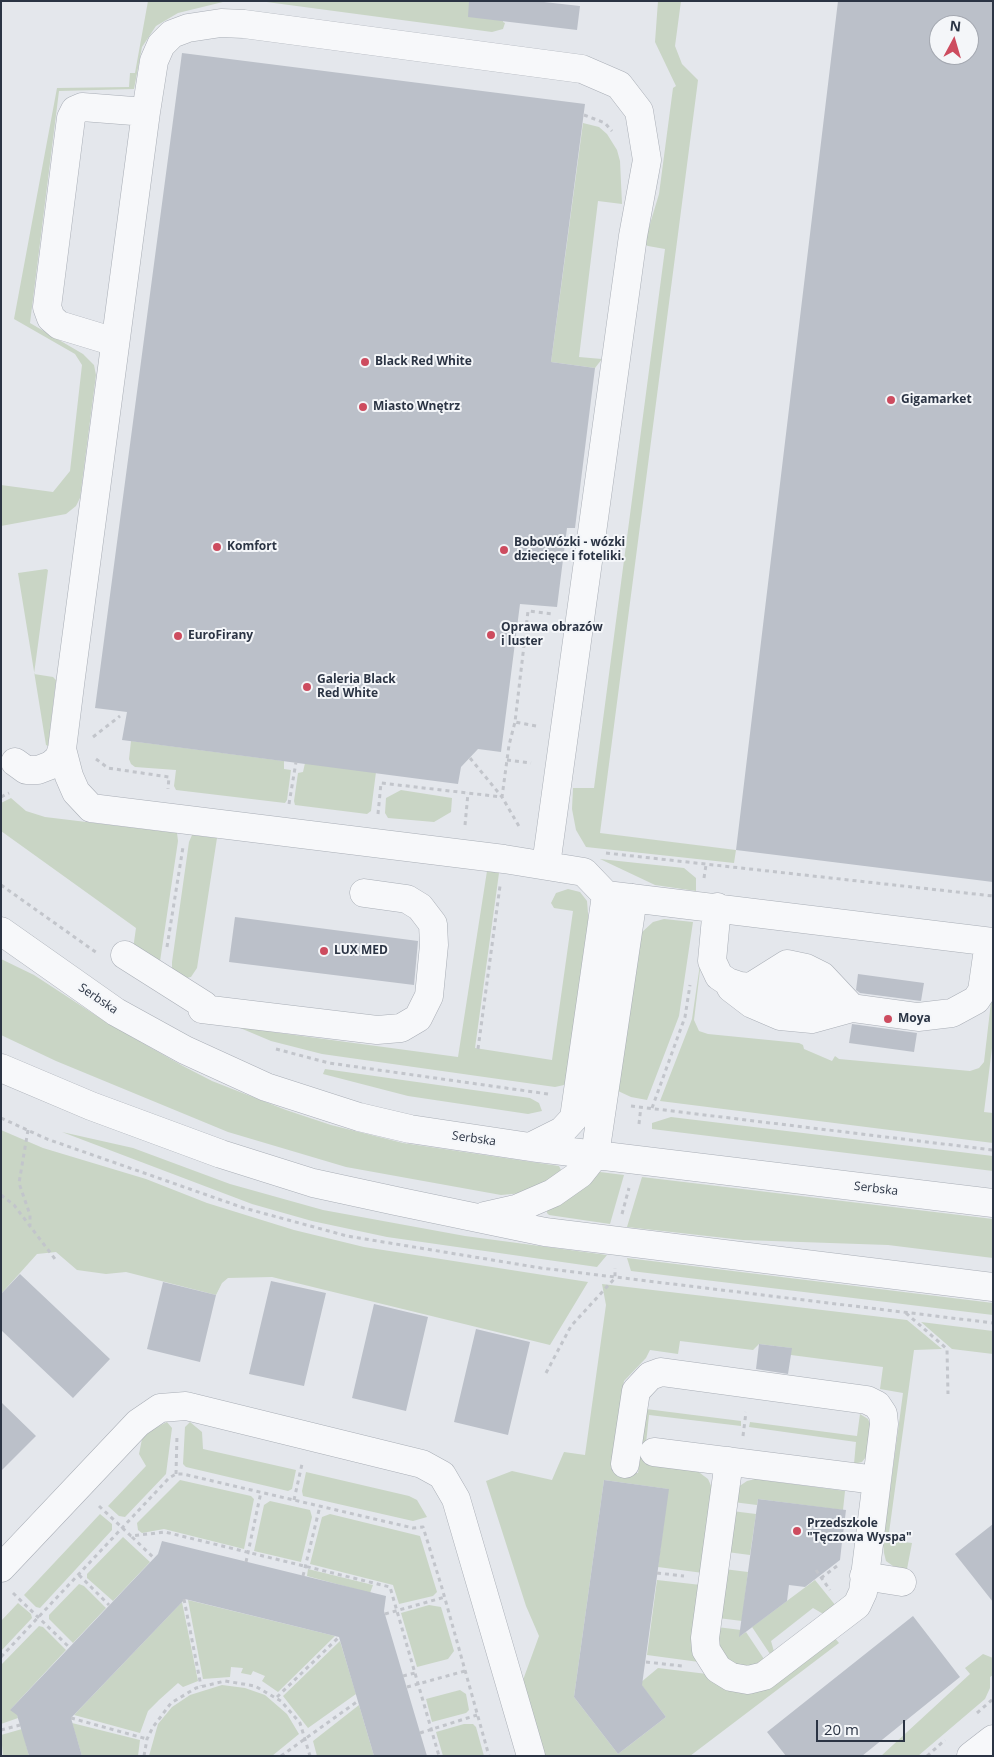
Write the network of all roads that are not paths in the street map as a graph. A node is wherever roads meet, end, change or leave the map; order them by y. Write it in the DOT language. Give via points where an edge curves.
graph roads {
  1 [pos="146,112"];
  2 [pos="115,342"];
  3 [pos="62,749"];
  4 [pos="15,762"];
  5 [pos="546,865"];
  6 [pos="364,893"];
  7 [pos="606,895"];
  8 [pos="633,898"];
  9 [pos="717,907"];
  10 [pos="1,932"];
  11 [pos="991,942"];
  12 [pos="126,955"];
  13 [pos="1,1068"];
  14 [pos="530,1147"];
  15 [pos="595,1155"];
  16 [pos="993,1203"];
  17 [pos="474,1218"];
  18 [pos="993,1287"];
  19 [pos="654,1452"];
  20 [pos="734,1462"];
  21 [pos="625,1464"];
  22 [pos="876,1480"];
  23 [pos="864,1576"];
  24 [pos="4,1578"];
  25 [pos="902,1582"];
  26 [pos="993,1739"];
  27 [pos="532,1756"];
  28 [pos="971,1756"];
  1 -- 2 [label="street"];
  1 -- 2 [label="street" via="82,107 75,110 71,118 47,307 51,318 59,325"];
  1 -- 5 [label="street" via="154,61 161,45 172,34 188,28 221,23 582,69 619,85 639,111 647,160 633,236"];
  2 -- 3 [label="street"];
  3 -- 4 [label="street" via="59,758 51,765 38,770 26,770"];
  3 -- 5 [label="street" via="76,792 90,808"];
  5 -- 7 [label="street" via="584,872"];
  6 -- 12 [label="street" via="407,899 420,907 433,924 434,946 428,996 418,1018 401,1028 377,1030 203,1007"];
  7 -- 8 [label="street"];
  7 -- 14 [label="street" via="574,1118 567,1128"];
  8 -- 9 [label="street"];
  8 -- 15 [label="street"];
  9 -- 11 [label="street"];
  9 -- 11 [label="street" via="712,961 719,976 740,984 808,993 852,1008 918,1017 952,1013 976,1000 982,991"];
  10 -- 14 [label="street, Serbska" via="116,1012 240,1076 313,1104 359,1117 410,1129"];
  13 -- 17 [label="street" via="91,1106 221,1154 313,1183"];
  14 -- 15 [label="street, Serbska"];
  15 -- 16 [label="street, Serbska"];
  15 -- 17 [label="street" via="580,1174 541,1200 516,1210"];
  17 -- 18 [label="street" via="618,1242"];
  19 -- 20 [label="street"];
  20 -- 22 [label="street"];
  20 -- 23 [label="street" via="705,1638 706,1650 718,1669 731,1677 748,1680 764,1676 857,1605 863,1592"];
  21 -- 22 [label="street" via="636,1390 650,1376 661,1372 867,1400 877,1405 883,1414 884,1424"];
  22 -- 23 [label="street"];
  23 -- 25 [label="street"];
  24 -- 27 [label="street" via="78,1487 147,1415 160,1408 178,1406 422,1464 442,1474 456,1499"];
  26 -- 28 [label="street"];
}
